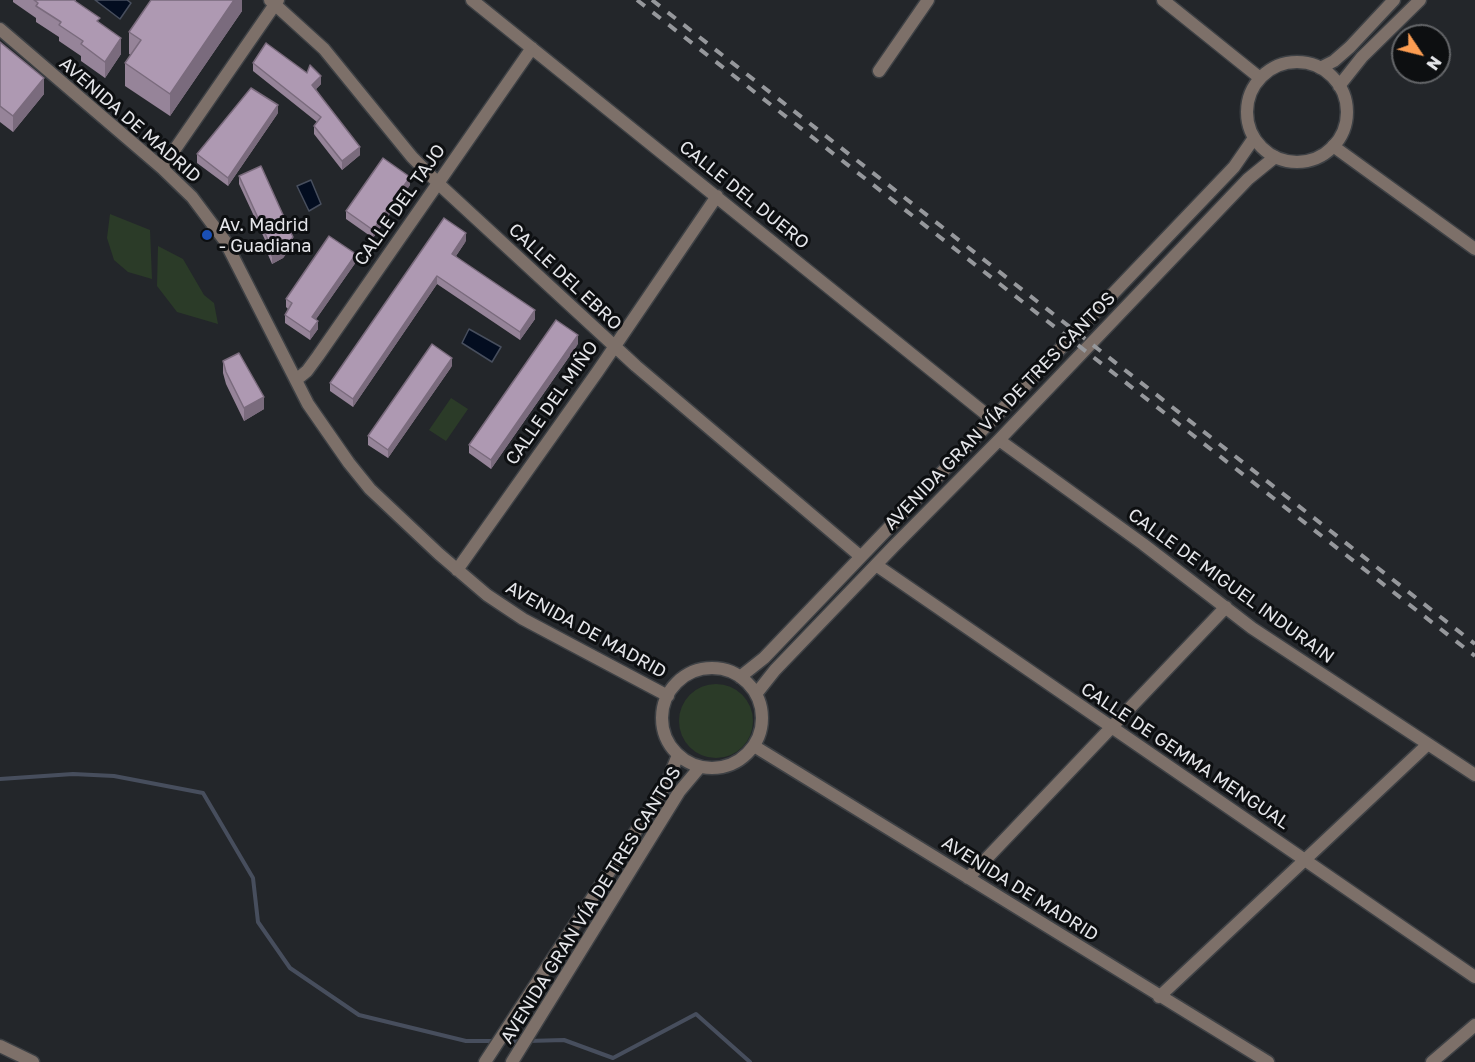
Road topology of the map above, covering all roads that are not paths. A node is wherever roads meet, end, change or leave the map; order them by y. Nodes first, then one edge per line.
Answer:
1 (472, 0) edge
2 (928, 0) edge
3 (1394, 0) edge
4 (1419, 0) edge
5 (274, 1) edge
6 (1169, 2) edge
7 (0, 29) edge
8 (532, 48) junction
9 (1320, 68) junction
10 (879, 71) dead end
11 (1260, 78) junction
12 (1339, 86) junction
13 (1254, 138) junction
14 (1333, 146) junction
15 (1275, 157) junction
16 (162, 168) junction
17 (438, 183) junction
18 (717, 196) junction
19 (1475, 249) edge
20 (614, 346) junction
21 (296, 380) junction
22 (992, 419) junction
23 (999, 440) junction
24 (860, 556) junction
25 (876, 565) junction
26 (457, 570) junction
27 (1226, 607) junction
28 (740, 677) junction
29 (756, 694) junction
30 (668, 696) junction
31 (1111, 727) junction
32 (1427, 745) junction
33 (754, 746) junction
34 (678, 755) junction
35 (700, 767) junction
36 (1475, 776) edge
37 (1304, 860) junction
38 (968, 878) junction
39 (1475, 977) edge
40 (1159, 997) junction
41 (1475, 1024) edge
42 (0, 1046) edge
43 (33, 1062) edge
44 (486, 1062) edge
45 (512, 1062) edge
46 (1268, 1062) edge
47 (1432, 1062) edge

1 - 8 street, CALLE DEL DUERO
2 - 10 street
3 - 9 street
4 - 12 street
5 - 16 street
5 - 17 street, CALLE DEL EBRO
6 - 11 street
7 - 16 street, AVENIDA DE MADRID
8 - 17 street, CALLE DEL TAJO
8 - 18 street, CALLE DEL DUERO
9 - 11 street
9 - 12 street
11 - 13 street
12 - 14 street
13 - 15 street
13 - 22 street, AVENIDA GRAN VÍA DE TRES CANTOS
14 - 15 street
14 - 19 street
15 - 23 street, AVENIDA GRAN VÍA DE TRES CANTOS
16 - 21 street, AVENIDA DE MADRID
17 - 20 street, CALLE DEL EBRO
17 - 21 street, CALLE DEL TAJO
18 - 20 street, CALLE DEL MIÑO
18 - 22 street, CALLE DEL DUERO
20 - 24 street, CALLE DEL EBRO
20 - 26 street, CALLE DEL MIÑO
21 - 26 street, AVENIDA DE MADRID
22 - 24 street, AVENIDA GRAN VÍA DE TRES CANTOS
23 - 25 street, AVENIDA GRAN VÍA DE TRES CANTOS
23 - 27 street, CALLE DE MIGUEL INDURAIN
24 - 28 street, AVENIDA GRAN VÍA DE TRES CANTOS
25 - 29 street, AVENIDA GRAN VÍA DE TRES CANTOS
25 - 31 street, CALLE DE GEMMA MENGUAL
26 - 30 street, AVENIDA DE MADRID
27 - 31 street
27 - 32 street, CALLE DE MIGUEL INDURAIN
28 - 29 street
28 - 30 street
29 - 33 street
30 - 34 street
31 - 37 street, CALLE DE GEMMA MENGUAL
31 - 38 street
32 - 36 street, CALLE DE MIGUEL INDURAIN
32 - 37 street
33 - 35 street
33 - 38 street, AVENIDA DE MADRID
34 - 35 street
34 - 44 street, AVENIDA GRAN VÍA DE TRES CANTOS
35 - 45 street, AVENIDA GRAN VÍA DE TRES CANTOS
37 - 39 street, CALLE DE GEMMA MENGUAL
37 - 40 street
38 - 40 street, AVENIDA DE MADRID
40 - 46 street, AVENIDA DE MADRID
41 - 47 street
42 - 43 street

